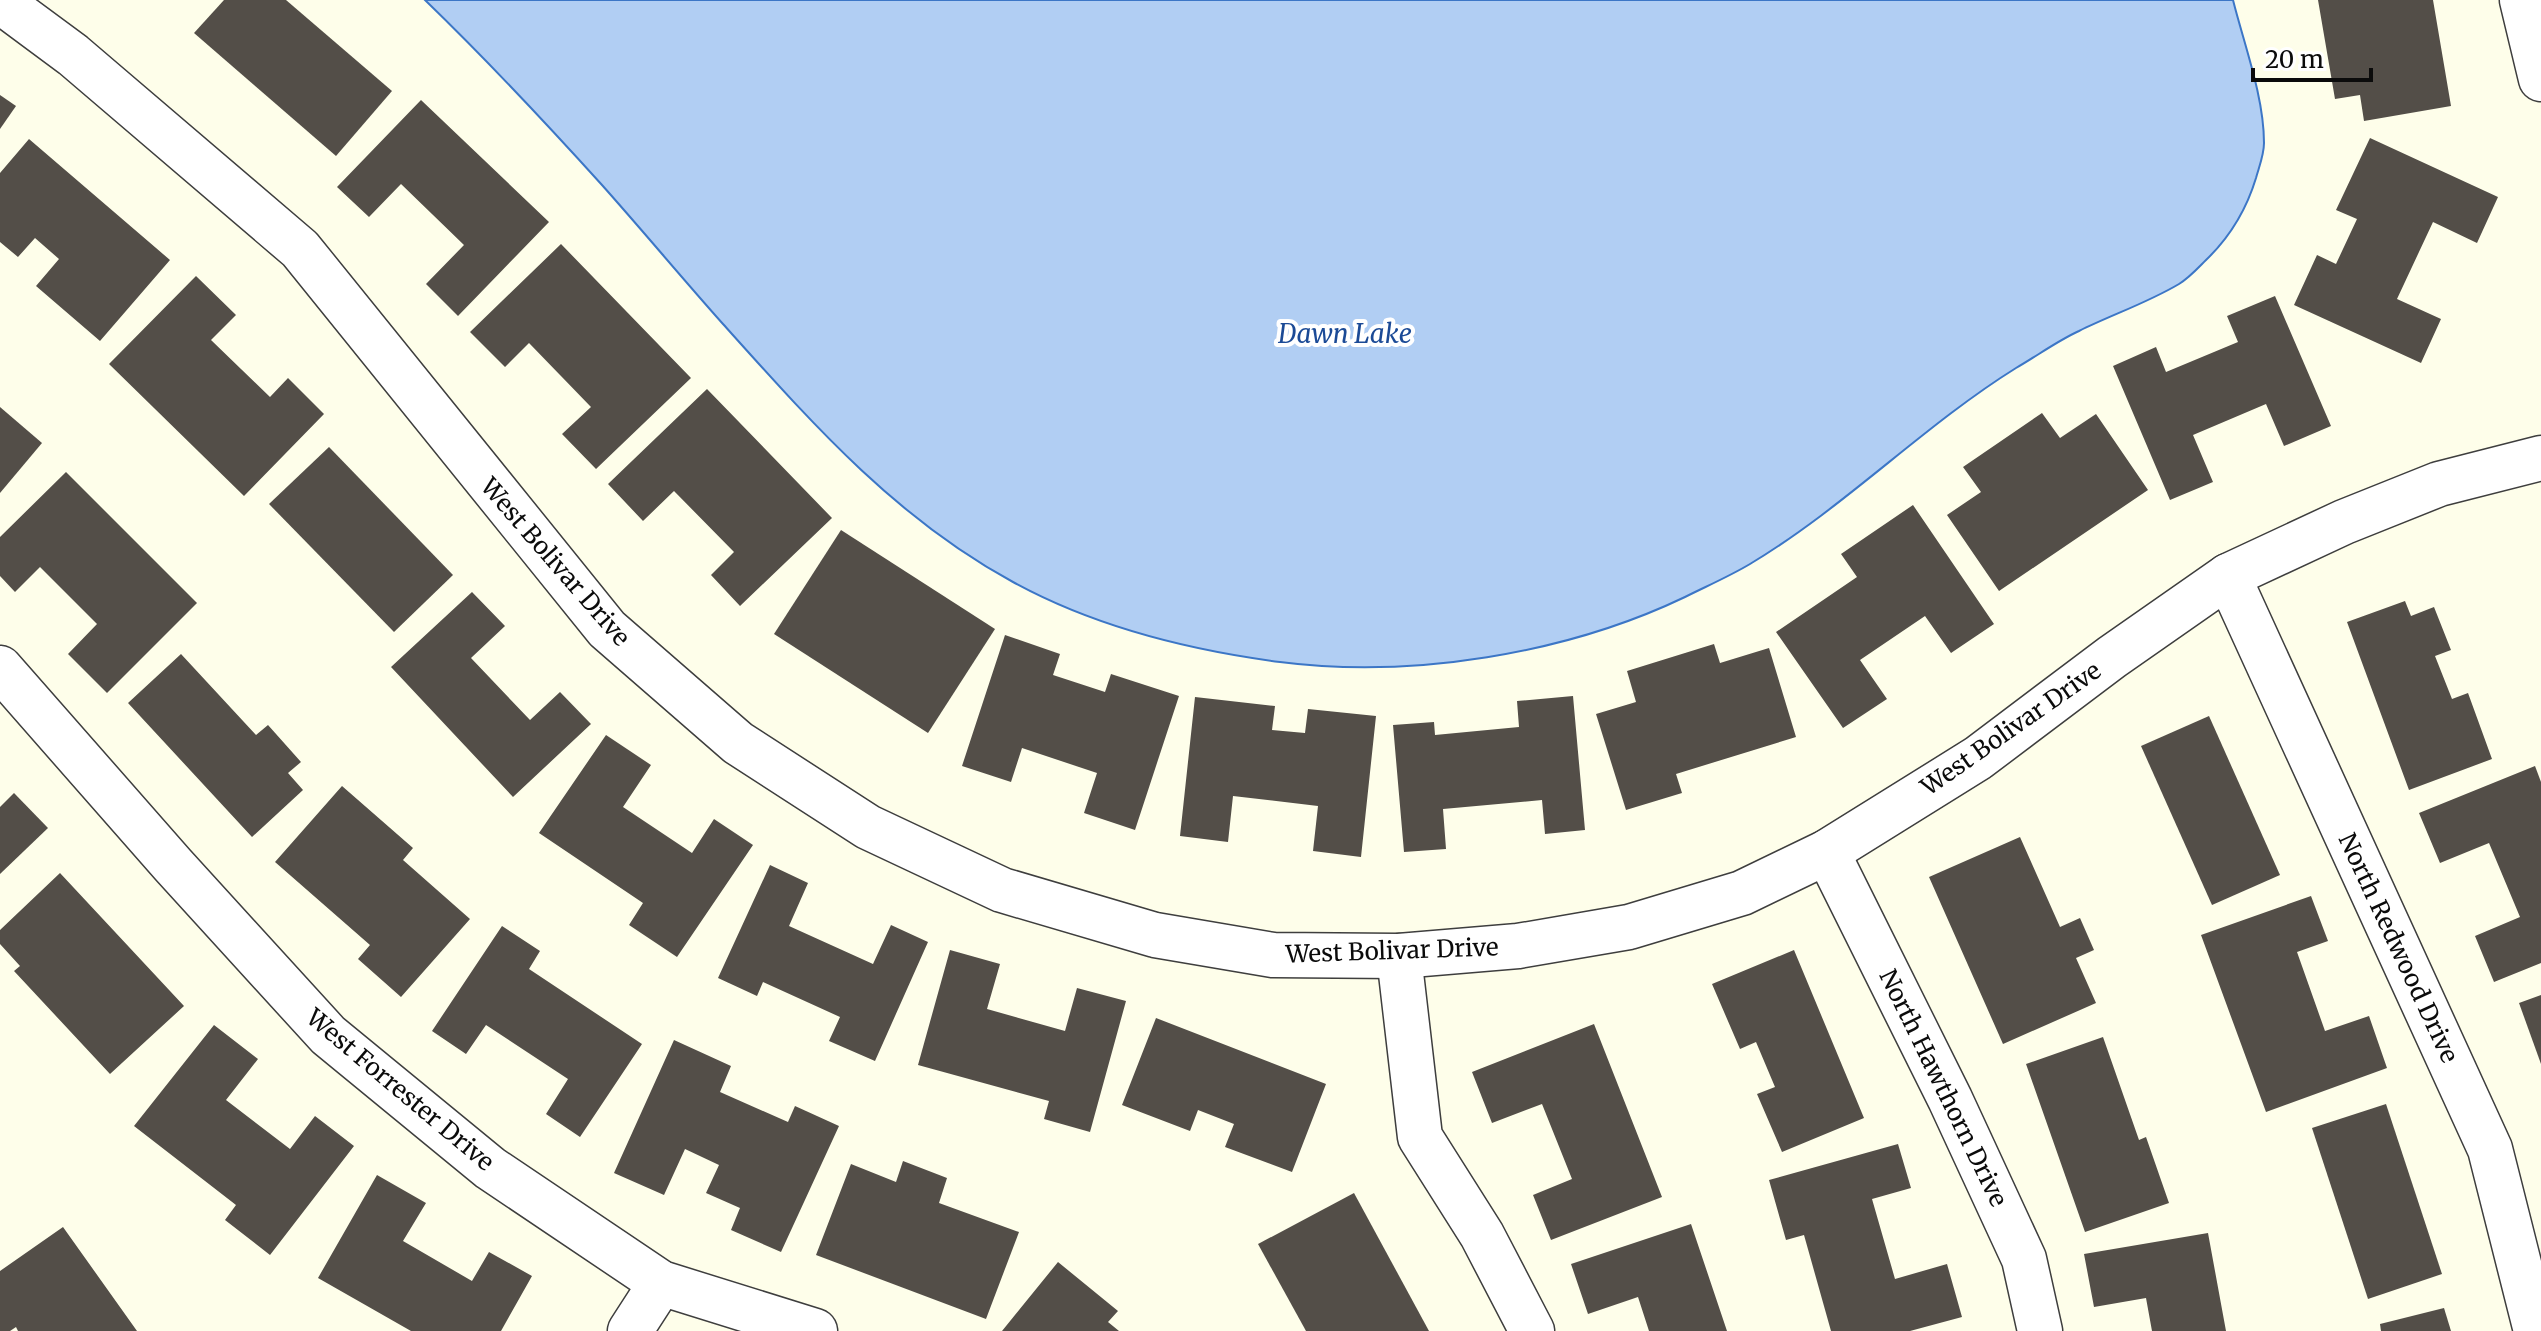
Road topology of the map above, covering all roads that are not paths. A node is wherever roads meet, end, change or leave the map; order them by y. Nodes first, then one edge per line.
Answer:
1 (2522, 0) edge
2 (0, 1) edge
3 (2541, 79) edge
4 (2541, 458) edge
5 (2228, 576) junction
6 (0, 668) edge
7 (1827, 852) junction
8 (1399, 956) junction
9 (661, 1283) junction
10 (630, 1331) edge
11 (815, 1331) edge
12 (1532, 1331) edge
13 (2040, 1331) edge
14 (2536, 1331) edge

1 - 3 street
2 - 8 street, West Bolivar Drive
4 - 5 street, West Bolivar Drive
5 - 7 street, West Bolivar Drive
5 - 14 street, North Redwood Drive
6 - 9 street, West Forrester Drive
7 - 8 street, West Bolivar Drive
7 - 13 street, North Hawthorn Drive
8 - 12 street
9 - 10 street
9 - 11 street, West Forrester Drive

